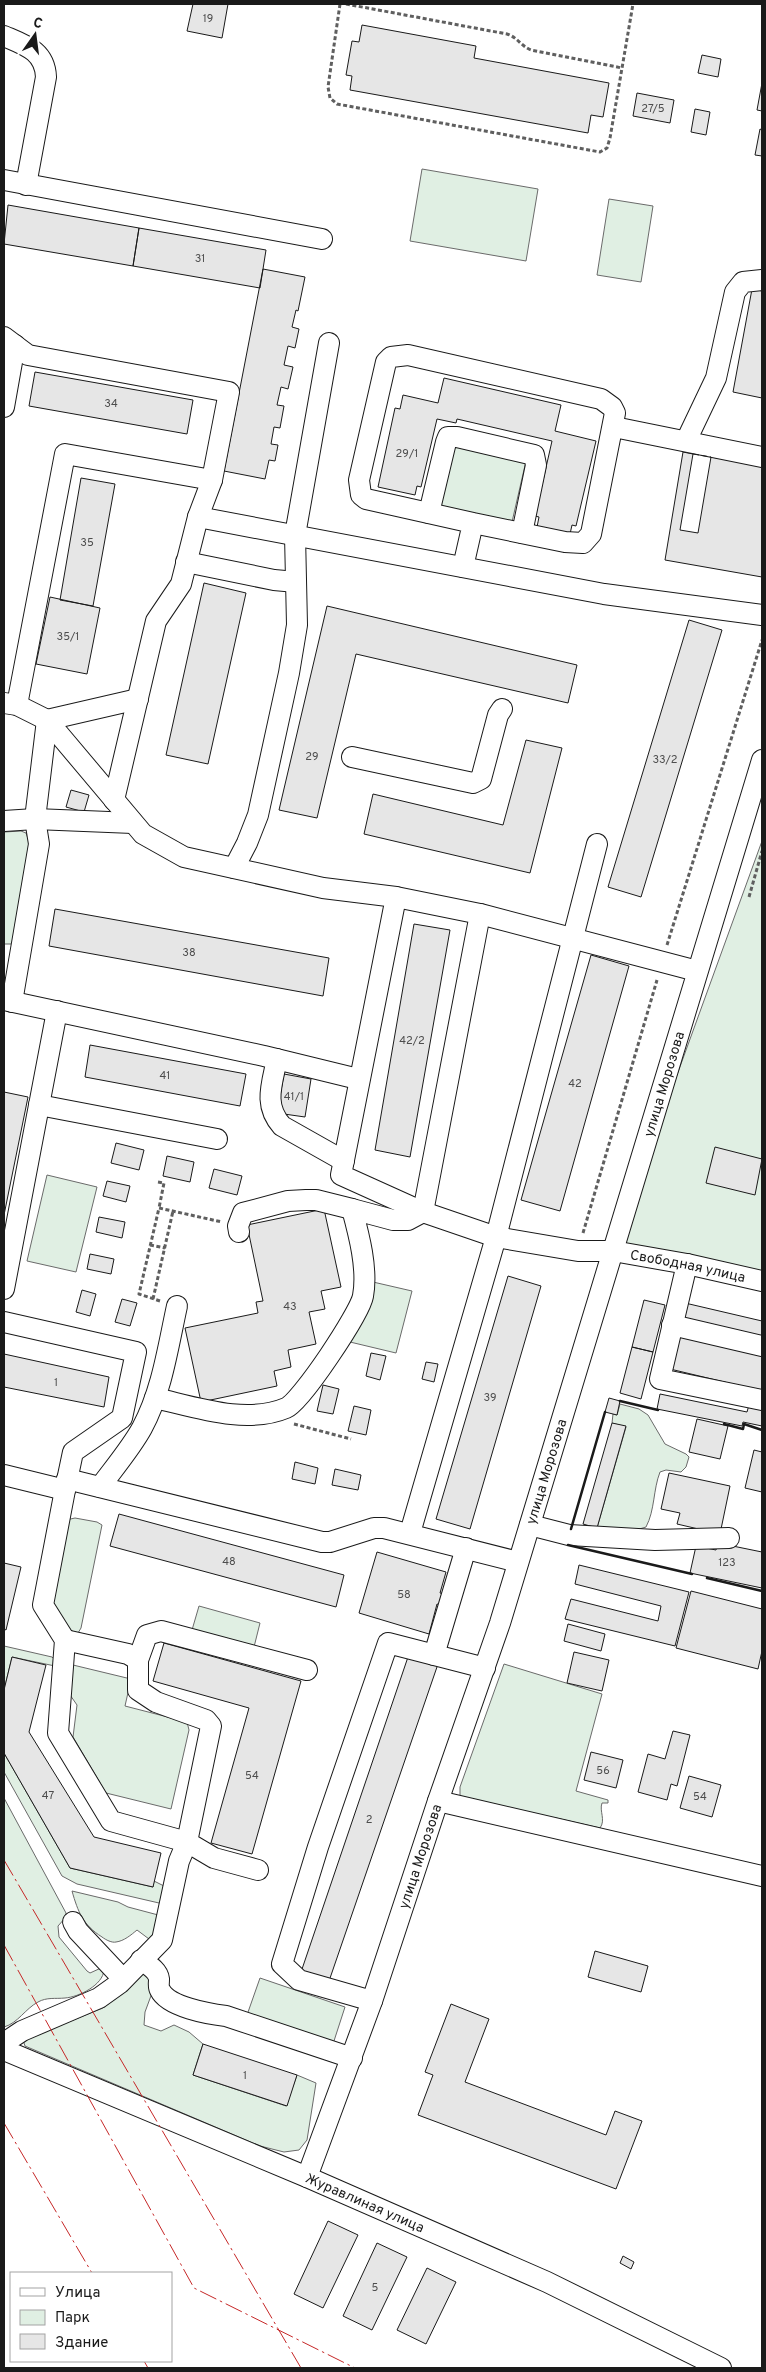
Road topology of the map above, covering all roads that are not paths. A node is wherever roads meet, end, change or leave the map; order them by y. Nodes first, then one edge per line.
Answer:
1 (4, 36) edge
2 (4, 180) edge
3 (26, 185) junction
4 (322, 239) dead end
5 (762, 280) edge
6 (10, 341) edge
7 (329, 343) dead end
8 (7, 373) edge
9 (4, 407) edge
10 (614, 427) junction
11 (686, 441) junction
12 (762, 456) edge
13 (212, 480) junction
14 (429, 514) junction
15 (198, 517) junction
16 (473, 523) junction
17 (522, 533) junction
18 (295, 535) junction
19 (186, 562) junction
20 (463, 567) junction
21 (296, 582) junction
22 (762, 615) edge
23 (138, 699) junction
24 (10, 704) edge
25 (502, 709) dead end
26 (47, 720) junction
27 (352, 757) dead end
28 (762, 760) edge
29 (114, 800) junction
30 (35, 819) junction
31 (4, 821) edge
32 (133, 823) junction
33 (597, 844) dead end
34 (234, 868) junction
35 (396, 897) junction
36 (480, 914) junction
37 (573, 938) junction
38 (697, 970) junction
39 (8, 1001) edge
40 (57, 1011) junction
41 (277, 1059) junction
42 (358, 1079) junction
43 (39, 1105) junction
44 (217, 1139) dead end
45 (344, 1162) junction
46 (352, 1209) junction
47 (423, 1212) junction
48 (238, 1229) road end
49 (496, 1237) junction
50 (613, 1251) junction
51 (687, 1264) junction
52 (762, 1281) edge
53 (4, 1289) edge
54 (177, 1306) road end
55 (4, 1322) edge
56 (672, 1326) junction
57 (762, 1346) edge
58 (155, 1398) junction
59 (762, 1400) edge
60 (4, 1476) edge
61 (66, 1485) junction
62 (100, 1487) junction
63 (530, 1525) junction
64 (410, 1533) junction
65 (729, 1538) dead end
66 (466, 1548) junction
67 (518, 1562) junction
68 (65, 1640) junction
69 (434, 1655) junction
70 (138, 1660) junction
71 (485, 1668) junction
72 (307, 1670) dead end
73 (438, 1801) junction
74 (187, 1842) junction
75 (258, 1870) dead end
76 (762, 1876) edge
77 (72, 1922) dead end
78 (141, 1960) junction
79 (124, 1979) junction
80 (372, 2001) junction
81 (4, 2043) edge
82 (4, 2050) edge
83 (352, 2058) junction
84 (307, 2176) junction
85 (721, 2368) edge

1 - 3 street
2 - 3 street
3 - 4 street
5 - 11 street
6 - 8 street
6 - 13 street
7 - 18 street
8 - 9 street
10 - 11 street
10 - 14 street
10 - 17 street
11 - 12 street
13 - 15 street
13 - 24 street
14 - 16 street
14 - 17 street
15 - 18 street
15 - 19 street
16 - 17 street
16 - 20 street
18 - 20 street
18 - 21 street
19 - 21 street
19 - 23 street
20 - 22 street
21 - 34 street
23 - 26 street
23 - 29 street
24 - 26 street
25 - 27 street
26 - 29 street
26 - 30 street
28 - 38 street, улица Морозова
29 - 32 street
30 - 31 street
30 - 32 street
30 - 39 street
32 - 34 street
33 - 37 street
34 - 35 street
35 - 36 street
35 - 42 street
36 - 37 street
36 - 47 street
37 - 38 street
37 - 49 street
38 - 50 street, улица Морозова
39 - 40 street
40 - 41 street
40 - 43 street
41 - 42 street
41 - 45 street
42 - 45 street
43 - 44 street
43 - 53 street
45 - 47 street, Свободная улица
46 - 47 street
46 - 48 street
46 - 58 street
47 - 49 street, Свободная улица
49 - 50 street, Свободная улица
49 - 64 street
50 - 51 street, Свободная улица
50 - 63 street, улица Морозова
51 - 52 street, Свободная улица
51 - 56 street
54 - 58 street
55 - 61 street
56 - 57 street
56 - 59 street
58 - 62 street
60 - 61 street
61 - 62 street
61 - 68 street
62 - 64 street
63 - 65 street
63 - 67 street, улица Морозова
64 - 66 street
66 - 67 street
66 - 69 street
67 - 71 street, улица Морозова
68 - 70 street
68 - 74 street
69 - 71 street
69 - 80 street
70 - 72 street
70 - 74 street
71 - 73 street, улица Морозова
73 - 76 street
73 - 80 street, улица Морозова
74 - 75 street
74 - 78 street
77 - 79 street
78 - 79 street
78 - 83 street
79 - 81 street
80 - 83 street, улица Морозова
82 - 84 street, Журавлиная улица
83 - 84 street, улица Морозова
84 - 85 street, Журавлиная улица

